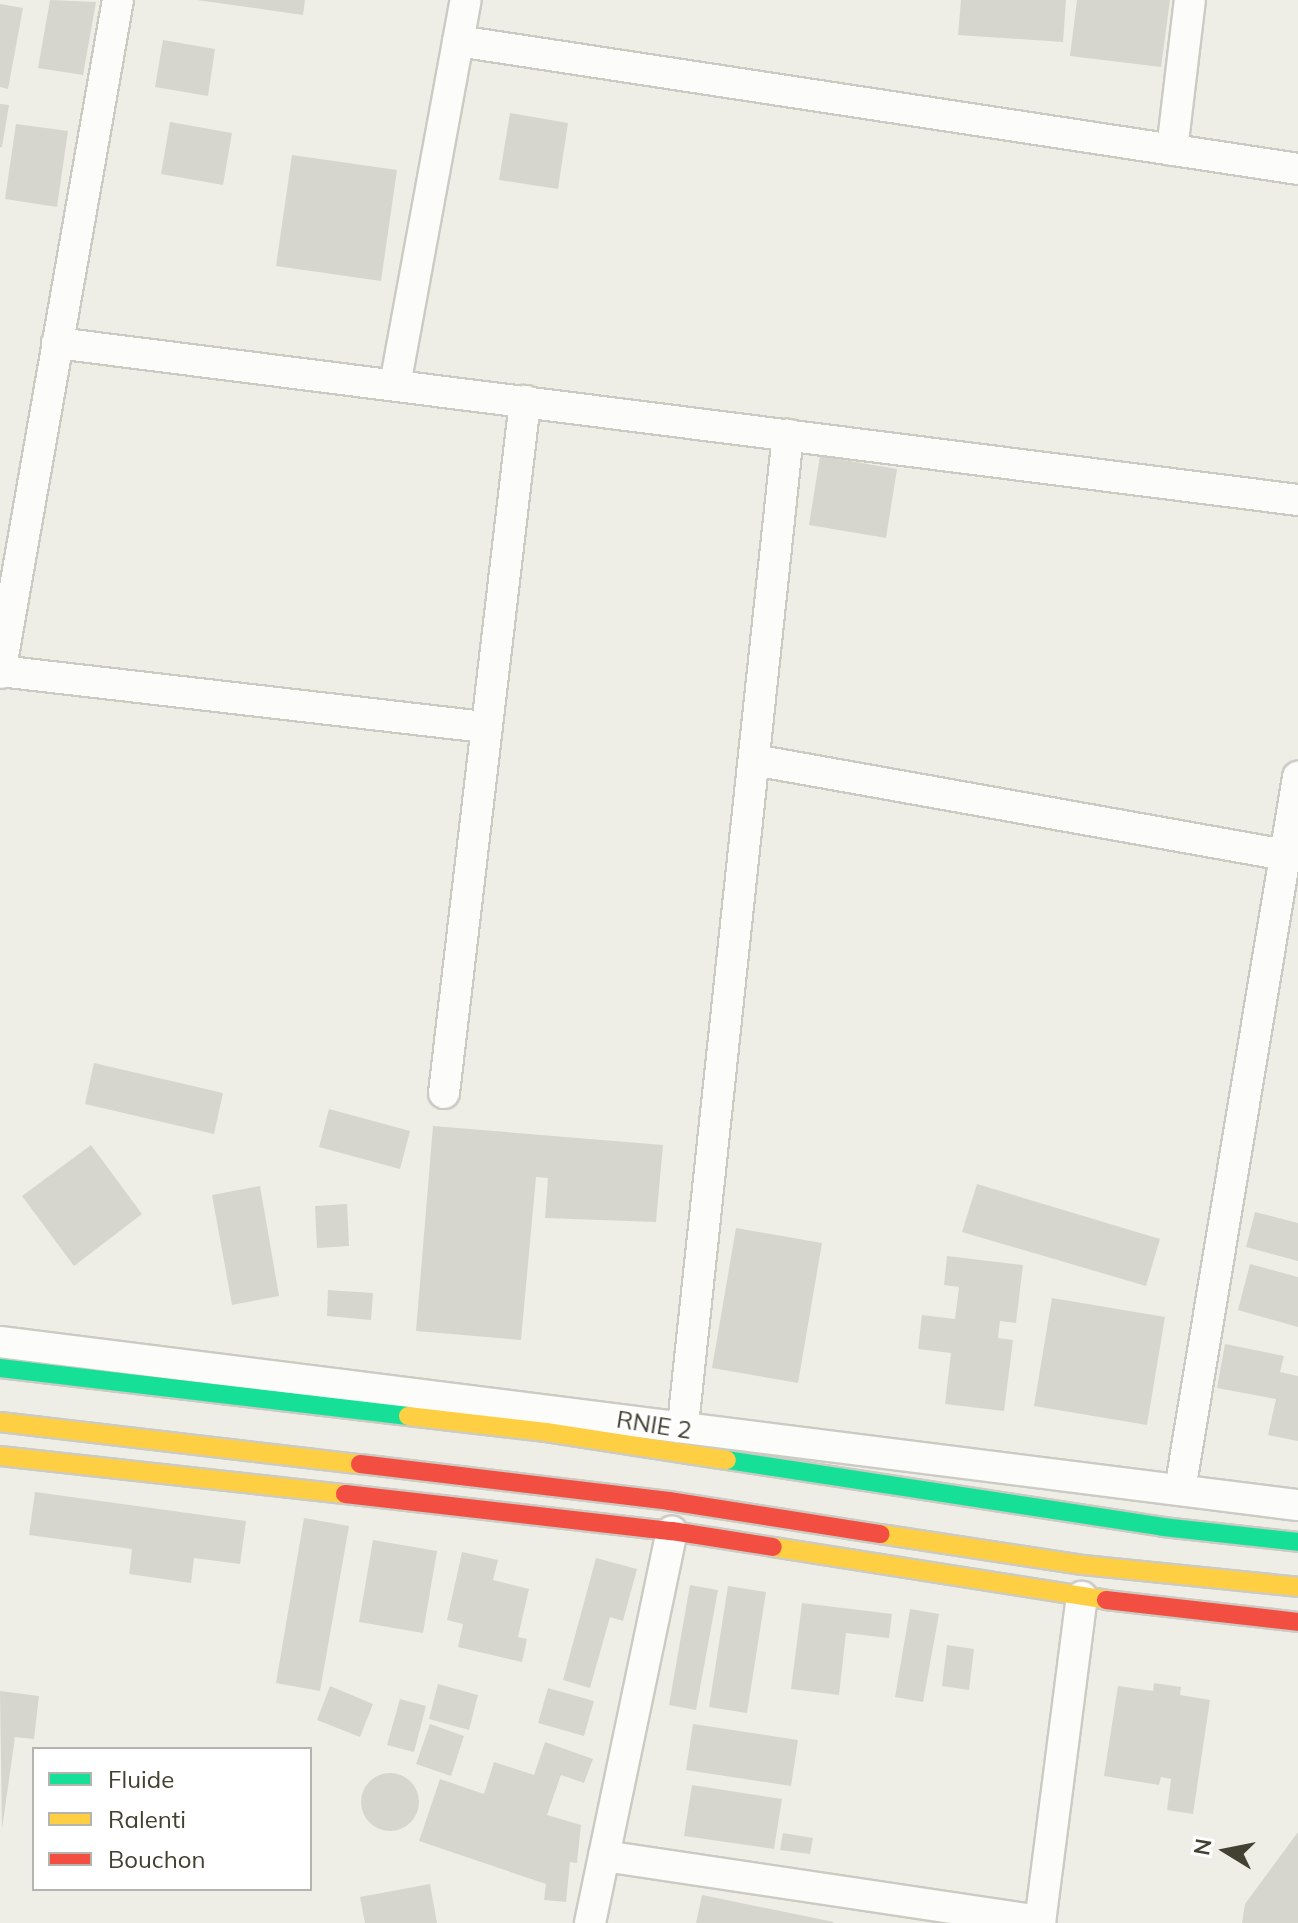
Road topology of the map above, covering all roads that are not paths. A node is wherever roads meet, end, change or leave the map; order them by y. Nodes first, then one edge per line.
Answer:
1 (118, 0) edge
2 (466, 0) edge
3 (1190, 0) edge
4 (458, 41) junction
5 (1172, 150) junction
6 (1298, 169) edge
7 (57, 343) junction
8 (395, 385) junction
9 (525, 401) junction
10 (788, 435) junction
11 (1298, 500) edge
12 (0, 672) edge
13 (487, 727) junction
14 (754, 760) junction
15 (1298, 777) edge
16 (1285, 855) junction
17 (444, 1093) dead end
18 (0, 1342) edge
19 (0, 1368) edge
20 (0, 1422) edge
21 (683, 1425) junction
22 (0, 1456) edge
23 (1180, 1490) junction
24 (1298, 1505) edge
25 (672, 1531) junction
26 (1298, 1542) edge
27 (1298, 1587) edge
28 (1082, 1597) junction
29 (1298, 1622) edge
30 (604, 1856) junction
31 (1040, 1922) edge
32 (590, 1923) edge

1 - 7 street
2 - 4 street
3 - 5 street
4 - 5 street
4 - 8 street
5 - 6 street
7 - 8 street
7 - 12 street
8 - 9 street
9 - 10 street
9 - 13 street
10 - 11 street
10 - 14 street
12 - 13 street
13 - 17 street
14 - 16 street
14 - 21 street
15 - 16 street
16 - 23 street
18 - 21 street
19 - 26 main road, RNIE 2 / RNIE 2
20 - 27 main road
21 - 23 street
22 - 25 main road
23 - 24 street
25 - 28 main road
25 - 30 street
28 - 29 main road
28 - 31 street
30 - 31 street
30 - 32 street

